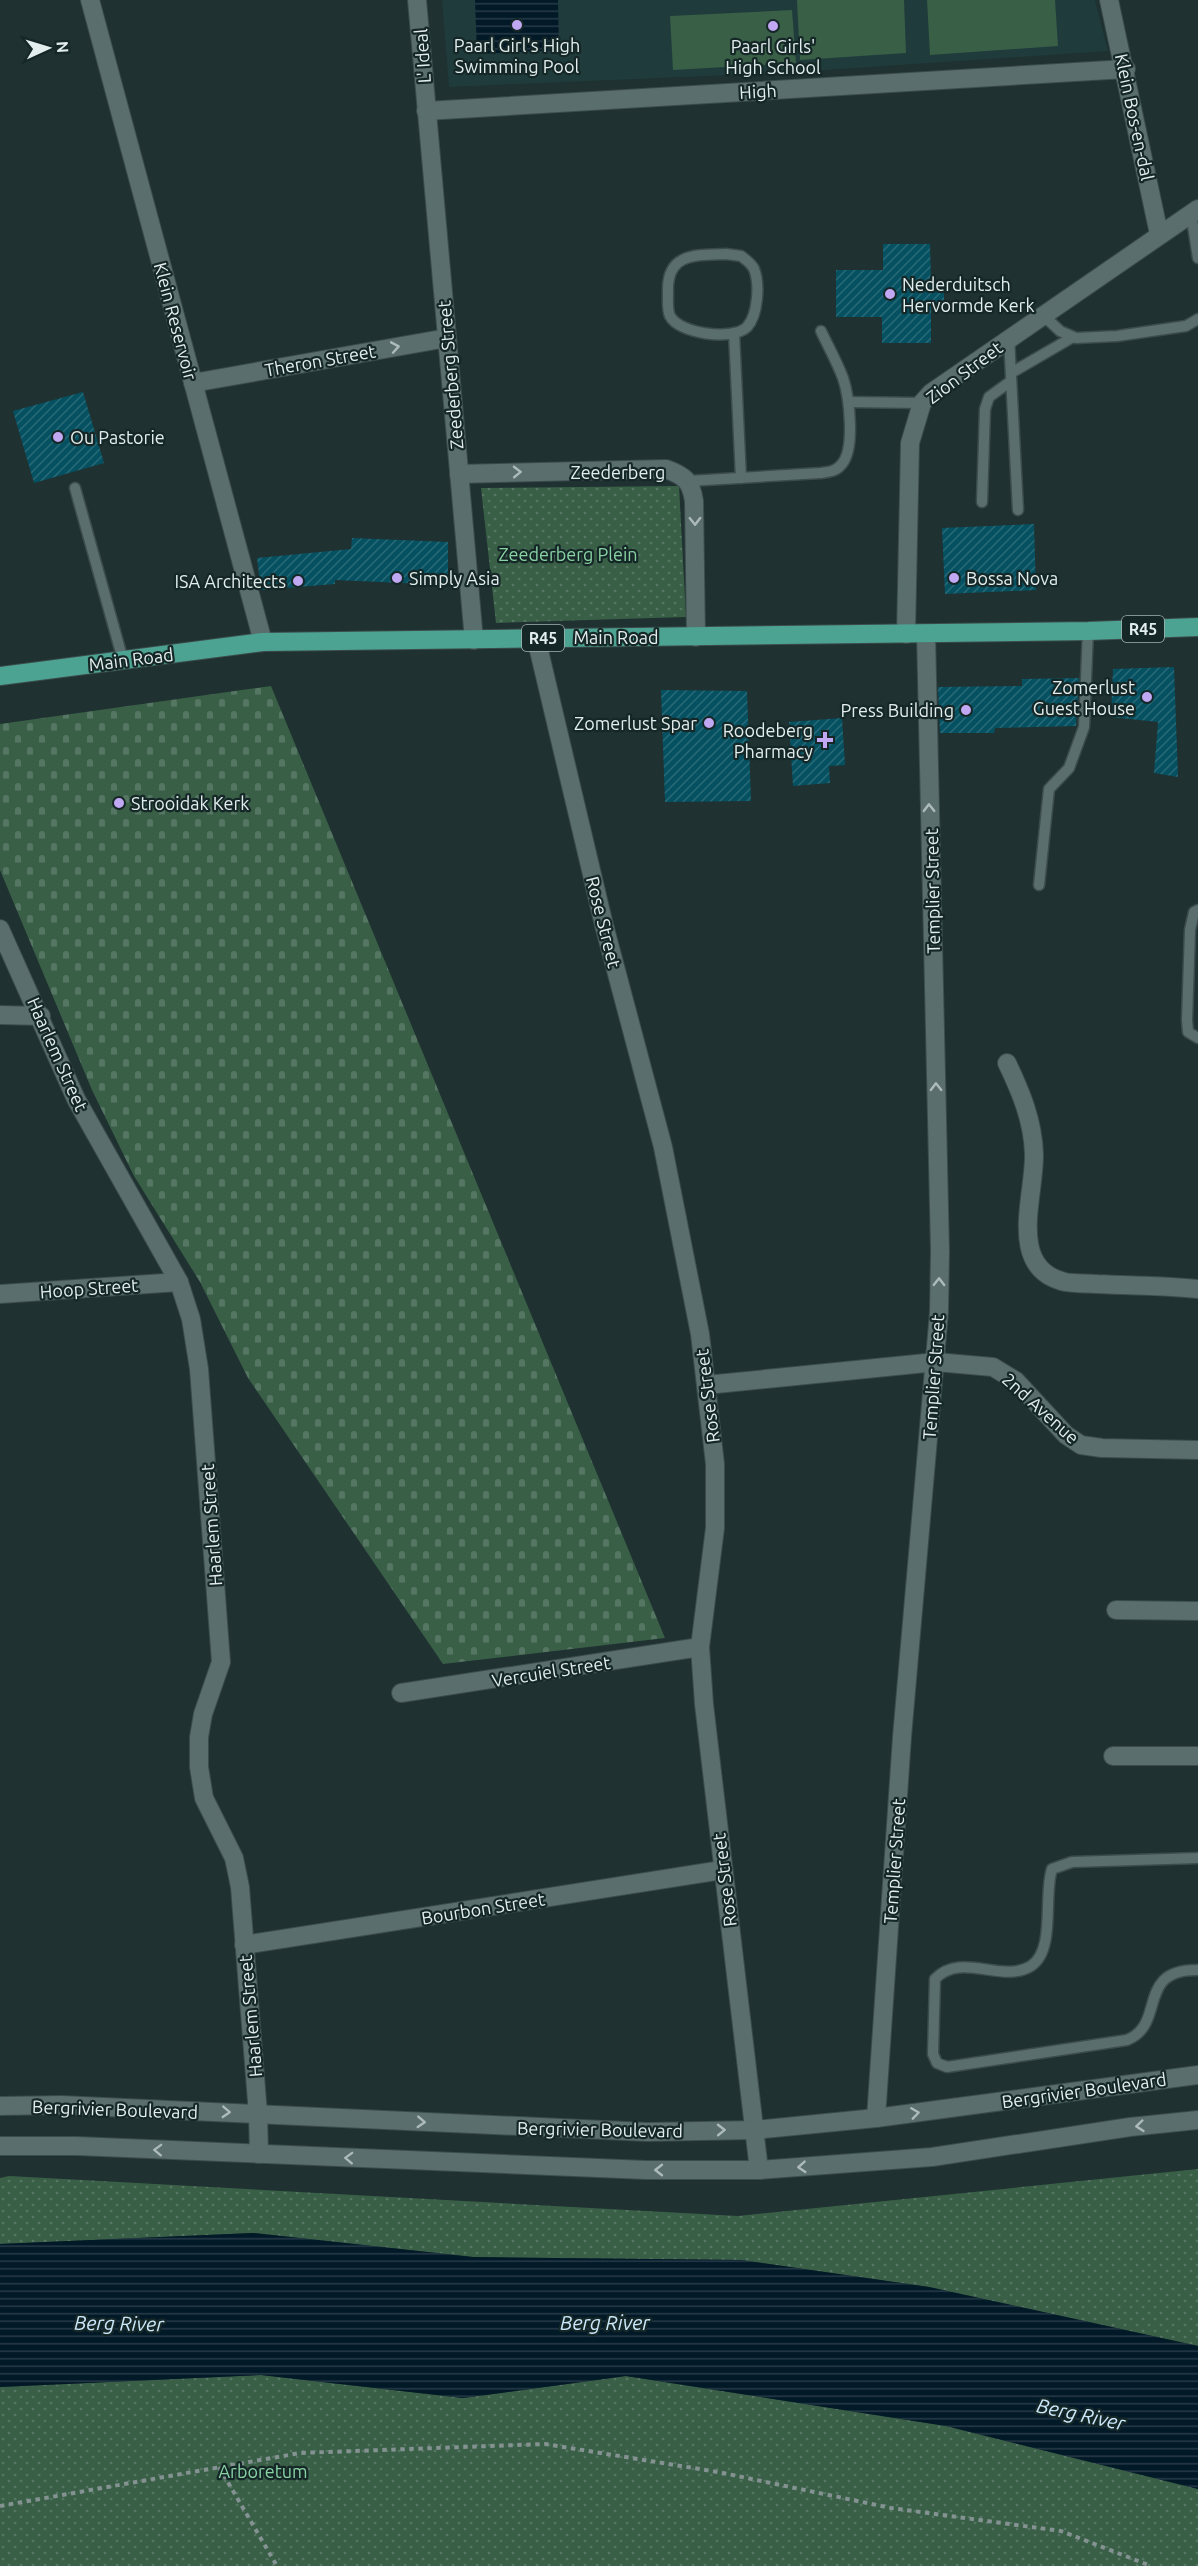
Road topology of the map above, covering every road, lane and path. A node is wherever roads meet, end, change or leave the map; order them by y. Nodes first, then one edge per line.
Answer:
1 (90, 0) edge
2 (417, 0) edge
3 (1109, 0) edge
4 (1126, 69) junction
5 (426, 111) junction
6 (1194, 211) edge
7 (1159, 234) junction
8 (1198, 258) edge
9 (1043, 315) junction
10 (1198, 319) edge
11 (821, 330) dead end
12 (734, 333) junction
13 (1073, 337) junction
14 (447, 338) junction
15 (1009, 338) junction
16 (1011, 377) junction
17 (193, 383) junction
18 (849, 402) junction
19 (922, 403) junction
20 (459, 474) junction
21 (741, 478) junction
22 (689, 481) junction
23 (75, 489) dead end
24 (982, 502) dead end
25 (1018, 510) dead end
26 (1198, 627) edge
27 (1088, 632) junction
28 (906, 634) junction
29 (926, 634) junction
30 (696, 637) junction
31 (536, 638) junction
32 (474, 640) junction
33 (263, 642) junction
34 (123, 660) junction
35 (0, 676) edge
36 (1039, 885) dead end
37 (1198, 910) edge
38 (0, 929) edge
39 (0, 1015) edge
40 (41, 1016) junction
41 (1198, 1038) edge
42 (1007, 1063) dead end
43 (179, 1282) junction
44 (1198, 1289) edge
45 (0, 1294) edge
46 (936, 1362) junction
47 (706, 1385) junction
48 (1198, 1450) edge
49 (1116, 1610) dead end
50 (1198, 1611) edge
51 (700, 1647) junction
52 (401, 1693) dead end
53 (1113, 1756) dead end
54 (1198, 1756) edge
55 (1198, 1858) edge
56 (722, 1870) junction
57 (244, 1945) junction
58 (1198, 1970) edge
59 (1198, 2075) edge
60 (0, 2106) edge
61 (258, 2114) junction
62 (876, 2118) junction
63 (1198, 2120) edge
64 (755, 2130) junction
65 (0, 2146) edge
66 (259, 2154) junction
67 (759, 2170) junction
68 (219, 2467) junction
69 (0, 2506) edge
70 (277, 2566) edge
71 (1151, 2566) edge

1 - 17 street, Klein Reservoir
2 - 5 street, L' Ideal
3 - 4 street, Klein Bos-en-dal
4 - 5 street, High
4 - 7 street, Klein Bos-en-dal
5 - 14 street, Zeederberg Street
6 - 7 street, Zion Street
6 - 8 lane
7 - 9 street, Zion Street
9 - 13 lane
9 - 15 street, Zion Street
10 - 13 lane
11 - 18 lane
12 - 12 lane
12 - 21 lane
13 - 16 lane
17 -> 14 street, Theron Street
14 - 20 street, Zeederberg Street
15 - 16 lane
15 - 19 street, Zion Street
16 - 24 lane
16 - 25 lane
17 - 33 street, Klein Reservoir
18 - 19 lane
18 - 21 lane
19 - 28 street, Zion Street
20 -> 22 street, Zeederberg
20 - 32 street, Zeederberg Street
21 - 22 lane
22 -> 30 street, Zeederberg
23 - 34 lane
26 - 27 main road, Main Road / R45
27 - 29 main road, Main Road / R45
27 - 36 lane
28 - 29 main road, Main Road / R45
28 - 30 main road, Main Road / R45
46 -> 29 street, Templier Street
30 - 31 main road, Main Road / R45
31 - 32 main road, Main Road / R45
31 - 47 street, Rose Street
32 - 33 main road, Main Road / R45
33 - 34 main road, Main Road / R45
34 - 35 main road, Main Road / R45
37 - 41 lane
38 - 40 street, Haarlem Street
39 - 40 street
40 - 43 street, Haarlem Street
42 - 44 street
43 - 45 street, Hoop Street
43 - 57 street, Haarlem Street
46 - 47 street, 2nd Avenue
46 - 48 street, 2nd Avenue
46 - 62 street, Templier Street
47 - 51 street, Rose Street
49 - 50 street
51 - 52 street, Vercuiel Street
51 - 56 street, Rose Street
53 - 54 street
55 - 58 lane
56 - 57 street, Bourbon Street
56 - 64 street, Rose Street
57 - 61 street, Haarlem Street
62 -> 59 street, Bergrivier Boulevard
60 -> 61 street, Bergrivier Boulevard
61 -> 64 street, Bergrivier Boulevard
61 - 66 street, Haarlem Street
62 - 64 street, Bergrivier Boulevard
63 -> 67 street, Bergrivier Boulevard
64 - 67 street, Rose Street
66 -> 65 street, Bergrivier Boulevard
67 -> 66 street, Bergrivier Boulevard
68 - 69 path
68 - 70 path
68 - 71 path

